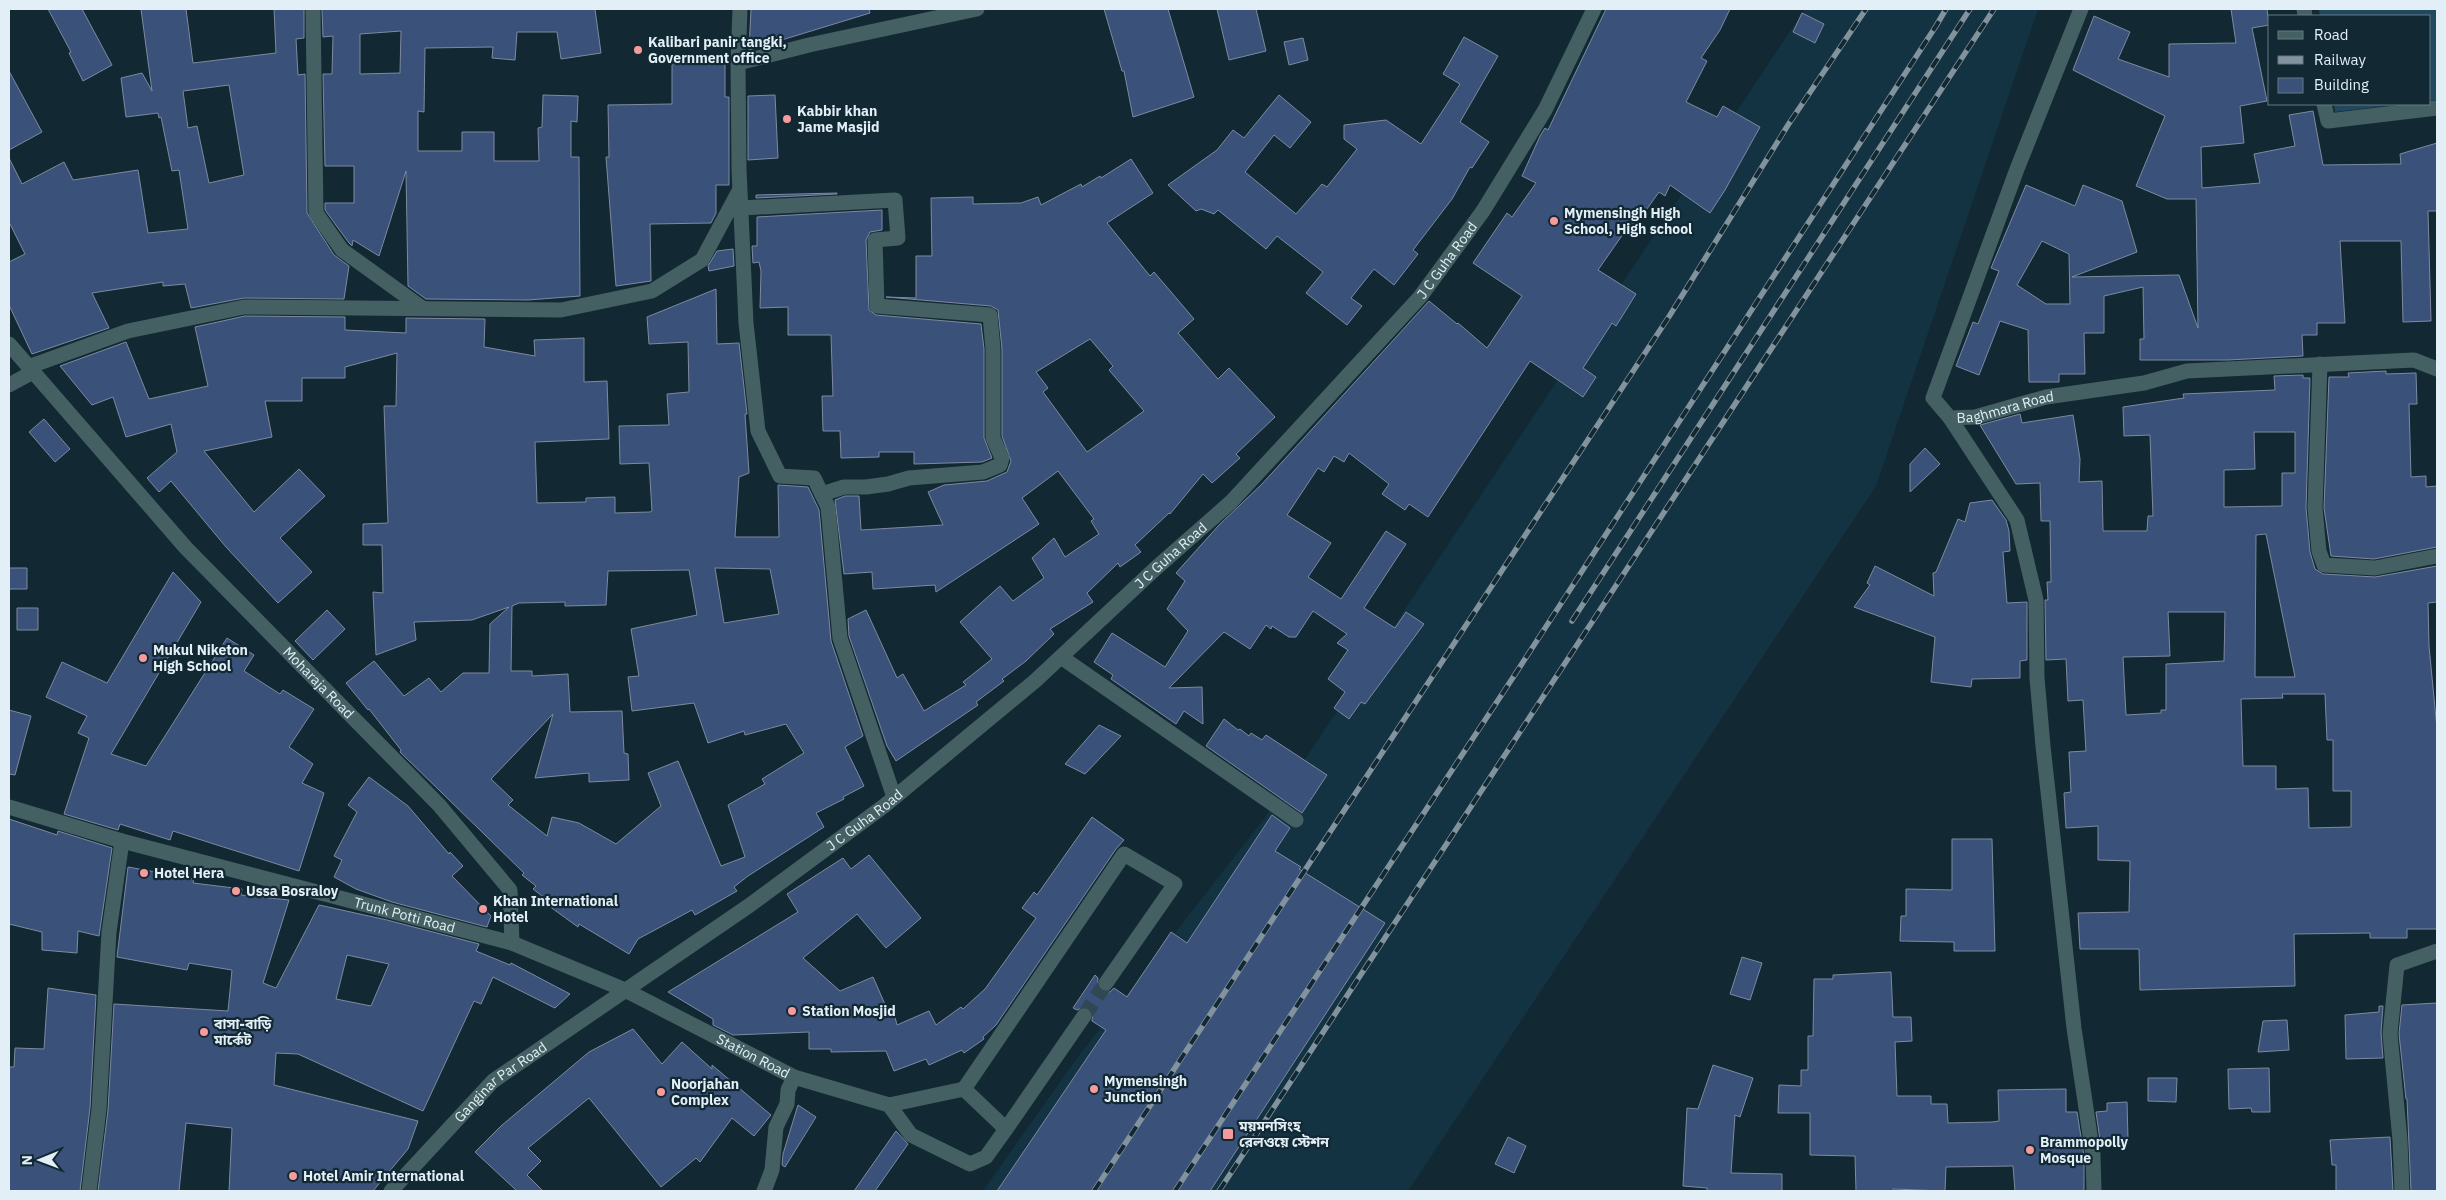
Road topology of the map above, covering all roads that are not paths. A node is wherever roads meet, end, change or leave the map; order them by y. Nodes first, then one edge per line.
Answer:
1 (313, 9) edge
2 (740, 9) edge
3 (977, 9) edge
4 (1594, 9) edge
5 (2084, 9) edge
6 (738, 63) junction
7 (2324, 105) edge
8 (2437, 108) edge
9 (740, 189) junction
10 (740, 208) junction
11 (421, 307) junction
12 (9, 344) edge
13 (2320, 364) junction
14 (2437, 368) edge
15 (31, 369) junction
16 (9, 384) edge
17 (1950, 418) junction
18 (822, 494) junction
19 (2437, 556) edge
20 (1061, 657) junction
21 (894, 798) junction
22 (9, 807) edge
23 (1296, 820) dead end
24 (122, 841) junction
25 (512, 943) junction
26 (2437, 951) edge
27 (1106, 983) tunnel mouth
28 (625, 990) junction
29 (1084, 1016) tunnel mouth
30 (794, 1077) junction
31 (964, 1089) junction
32 (889, 1105) junction
33 (1006, 1129) junction
34 (90, 1191) edge
35 (391, 1191) edge
36 (764, 1191) edge
37 (2094, 1191) edge
38 (2402, 1191) edge

1 - 11 street
2 - 6 street
3 - 6 street
4 - 20 street, J C Guha Road
5 - 17 street, Baghmara Road
6 - 9 street
7 - 8 street
9 - 10 street
9 - 11 street
10 - 18 street
10 - 18 street
11 - 15 street
12 - 15 street, Moharaja Road
13 - 14 street, Baghmara Road
13 - 17 street, Baghmara Road
13 - 19 street
15 - 16 street
15 - 25 street, Moharaja Road
17 - 37 street
18 - 21 street
20 - 21 street, J C Guha Road
20 - 23 street
21 - 28 street, J C Guha Road
22 - 24 street, Trunk Potti Road
24 - 25 street, Trunk Potti Road
24 - 34 street
25 - 28 street
26 - 38 street
27 - 31 street
28 - 30 street, Station Road
28 - 35 street, Ganginar Par Road
29 - 33 street
30 - 32 street, Station Road
30 - 36 street
31 - 32 street, Station Road
31 - 33 street
32 - 33 street

